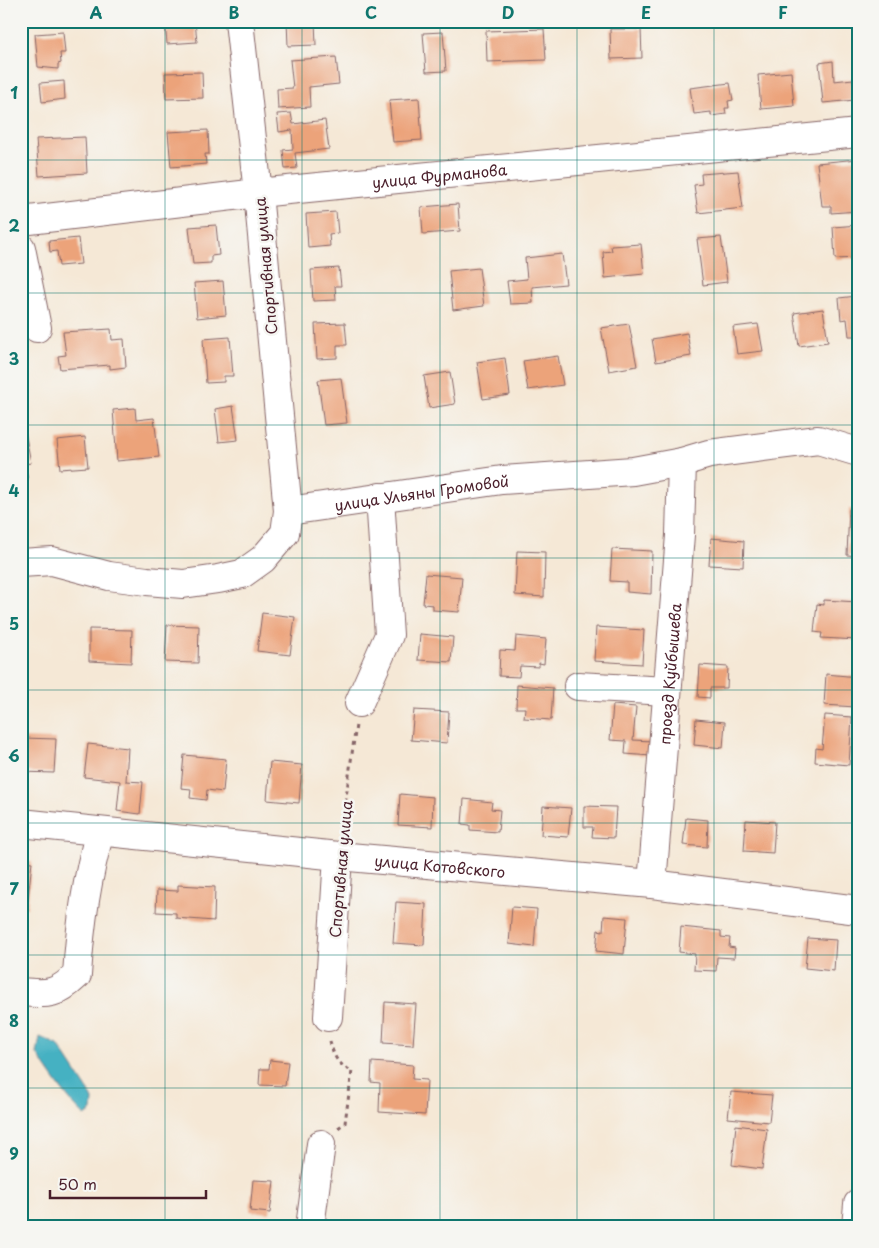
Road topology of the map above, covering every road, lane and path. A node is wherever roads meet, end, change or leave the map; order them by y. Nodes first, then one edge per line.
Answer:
1 (239, 21) edge
2 (858, 133) edge
3 (258, 193) junction
4 (21, 221) edge
5 (21, 248) edge
6 (37, 328) dead end
7 (858, 452) edge
8 (682, 462) junction
9 (380, 497) junction
10 (288, 511) junction
11 (21, 563) edge
12 (578, 686) dead end
13 (667, 691) junction
14 (359, 703) joint
15 (21, 823) edge
16 (100, 832) junction
17 (338, 856) junction
18 (652, 884) junction
19 (858, 910) edge
20 (21, 992) edge
21 (328, 1017) joint
22 (321, 1144) joint
23 (858, 1204) edge
24 (310, 1227) edge
25 (856, 1227) edge

1 - 3 street, Спортивная улица
2 - 3 street, улица Фурманова
3 - 4 street, улица Фурманова
3 - 10 street, Спортивная улица
5 - 6 street
7 - 8 street, улица Ульяны Громовой
8 - 9 street, улица Ульяны Громовой
8 - 13 street, проезд Куйбышева
9 - 10 street, улица Ульяны Громовой
9 - 14 street
10 - 11 street
12 - 13 street
13 - 18 street, проезд Куйбышева
14 - 17 path, Спортивная улица
15 - 16 street, улица Котовского
16 - 17 street, улица Котовского
16 - 20 street
17 - 18 street, улица Котовского
17 - 21 street, Спортивная улица
18 - 19 street, улица Котовского
21 - 22 path
22 - 24 street
23 - 25 street

